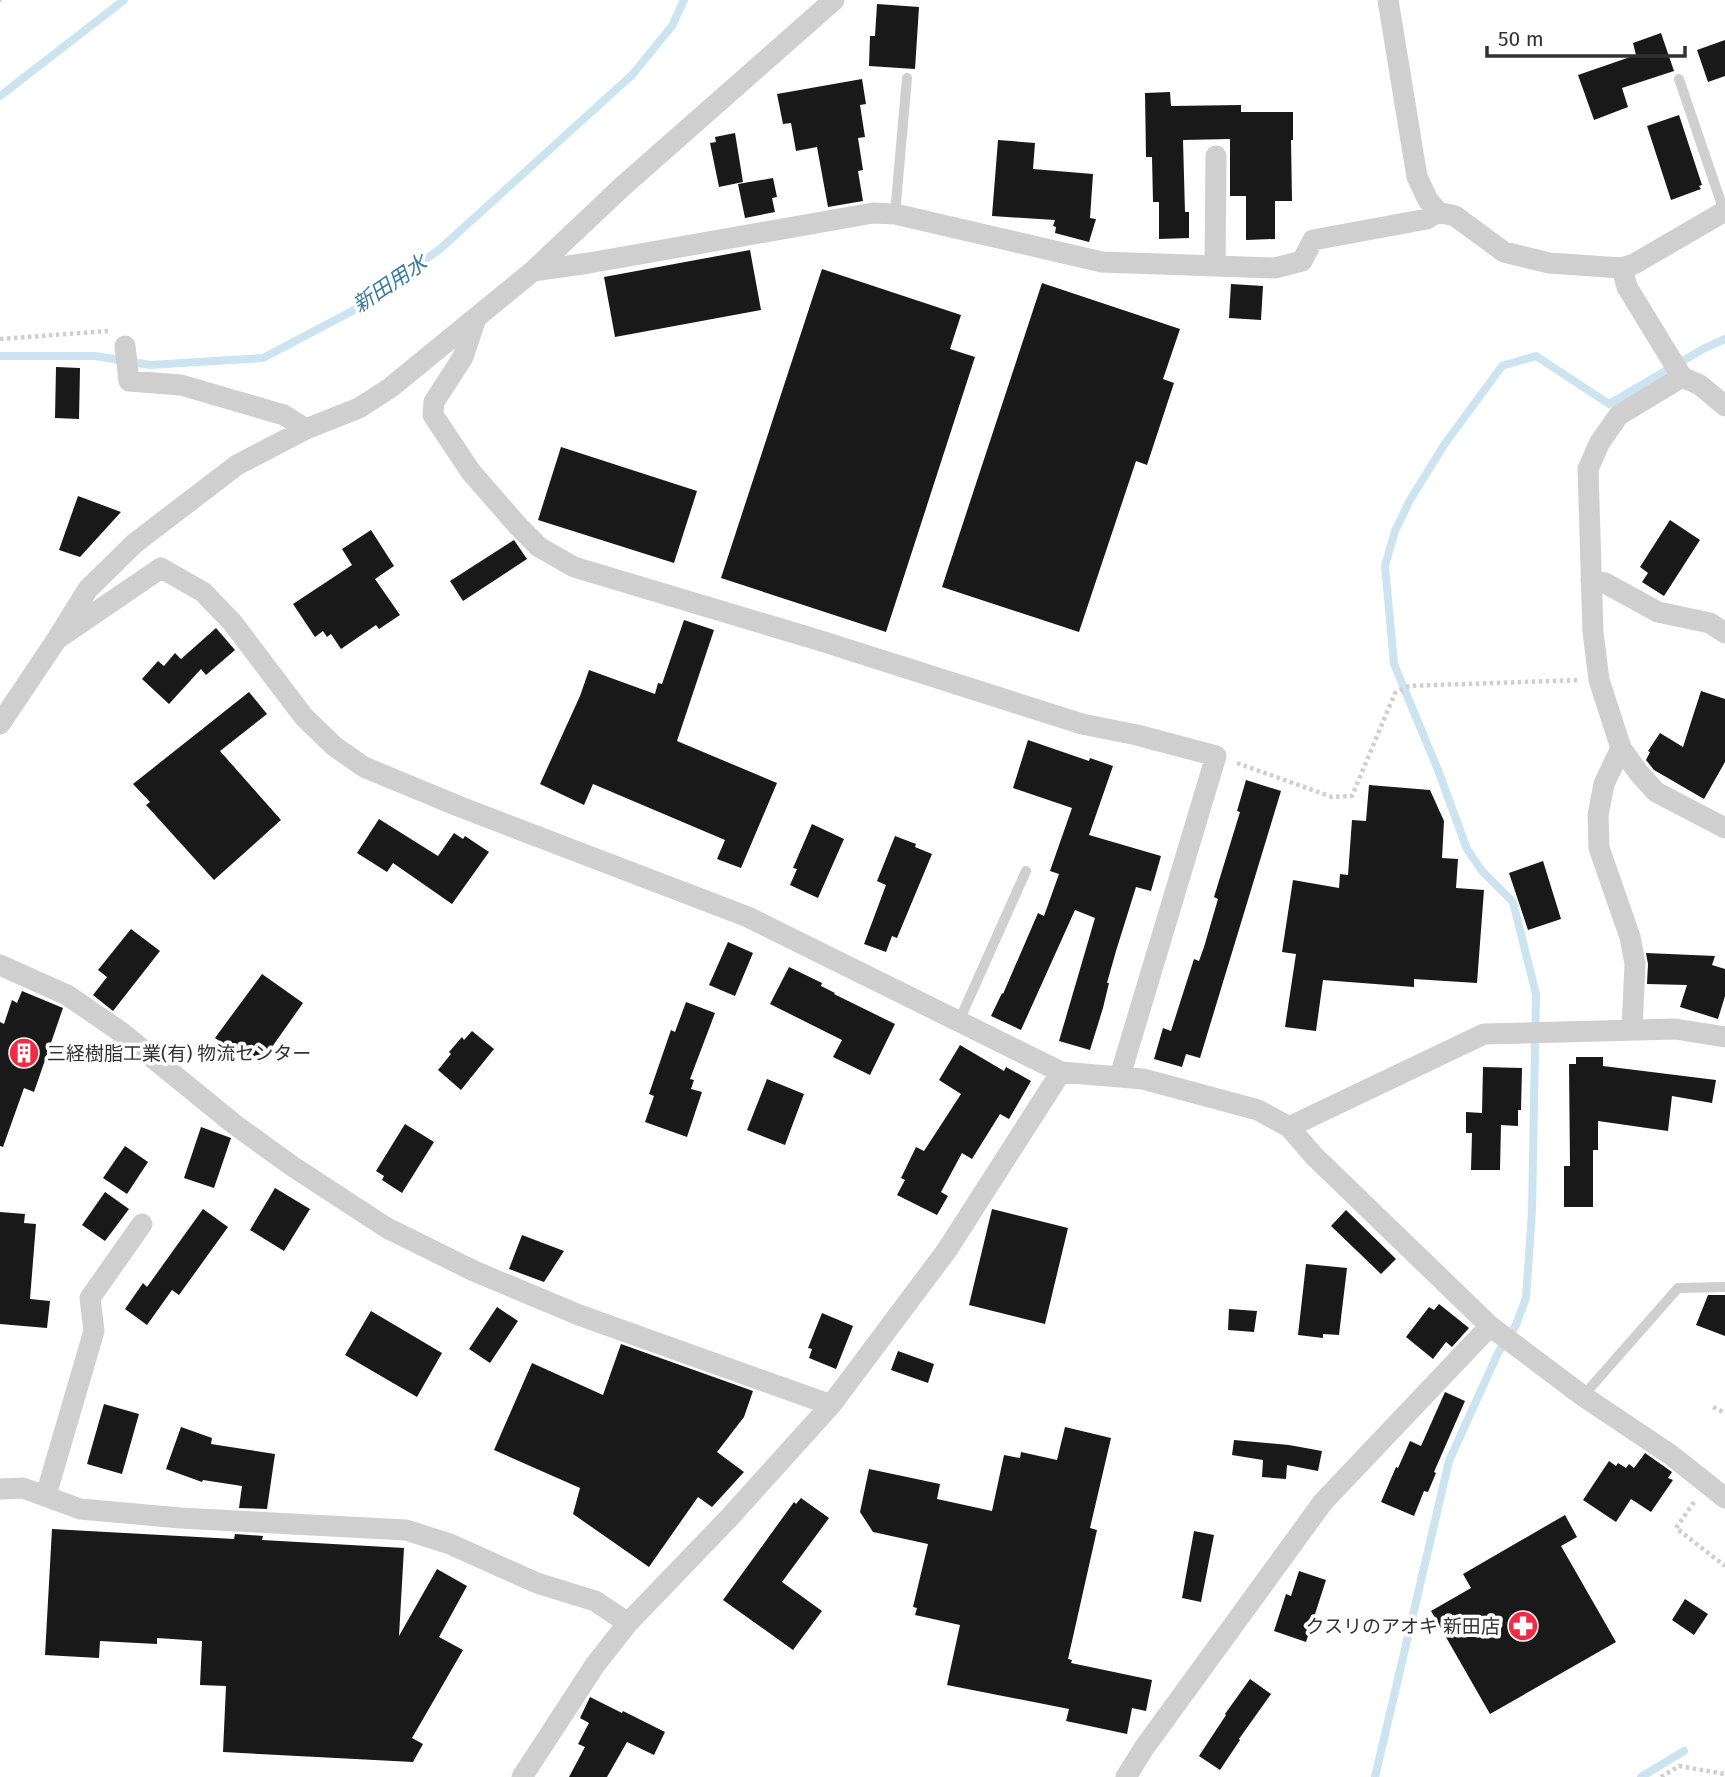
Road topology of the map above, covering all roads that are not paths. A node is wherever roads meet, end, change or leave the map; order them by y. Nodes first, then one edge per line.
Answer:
1 (834, 0) edge
2 (1388, 0) edge
3 (907, 78) dead end
4 (1679, 79) dead end
5 (1216, 156) dead end
6 (1724, 211) edge
7 (1438, 212) junction
8 (895, 214) junction
9 (1216, 266) junction
10 (1622, 268) junction
11 (533, 271) junction
12 (476, 317) junction
13 (120, 339) road end
14 (1677, 369) junction
15 (1725, 406) edge
16 (306, 429) junction
17 (1591, 581) junction
18 (1725, 633) edge
19 (57, 639) junction
20 (0, 724) edge
21 (1621, 748) junction
22 (1725, 828) edge
23 (1026, 871) dead end
24 (0, 965) edge
25 (959, 1021) junction
26 (1632, 1029) junction
27 (1725, 1037) edge
28 (1061, 1072) junction
29 (1120, 1076) junction
30 (1289, 1127) junction
31 (142, 1224) dead end
32 (1725, 1287) edge
33 (1501, 1336) junction
34 (1583, 1396) junction
35 (831, 1405) junction
36 (0, 1489) edge
37 (46, 1496) junction
38 (1725, 1499) edge
39 (628, 1623) junction
40 (522, 1777) edge
41 (1126, 1777) edge

1 - 11 street
2 - 7 street
3 - 8 lane
4 - 6 lane
5 - 9 street
6 - 10 street
7 - 9 street
7 - 10 street
8 - 9 street
8 - 11 street
10 - 14 street
11 - 12 street
12 - 16 street
12 - 29 street
13 - 16 street
14 - 15 street
14 - 17 street
16 - 19 street
17 - 18 street
17 - 21 street
19 - 20 street
19 - 25 street
21 - 22 street
21 - 26 street
23 - 25 lane
24 - 35 street
25 - 28 street
26 - 27 street
26 - 30 street
28 - 29 street
28 - 35 street
29 - 30 street
30 - 33 street
31 - 37 street
32 - 34 lane
33 - 34 street
33 - 41 street
34 - 38 street
35 - 39 street
36 - 37 street
37 - 39 street
39 - 40 street

